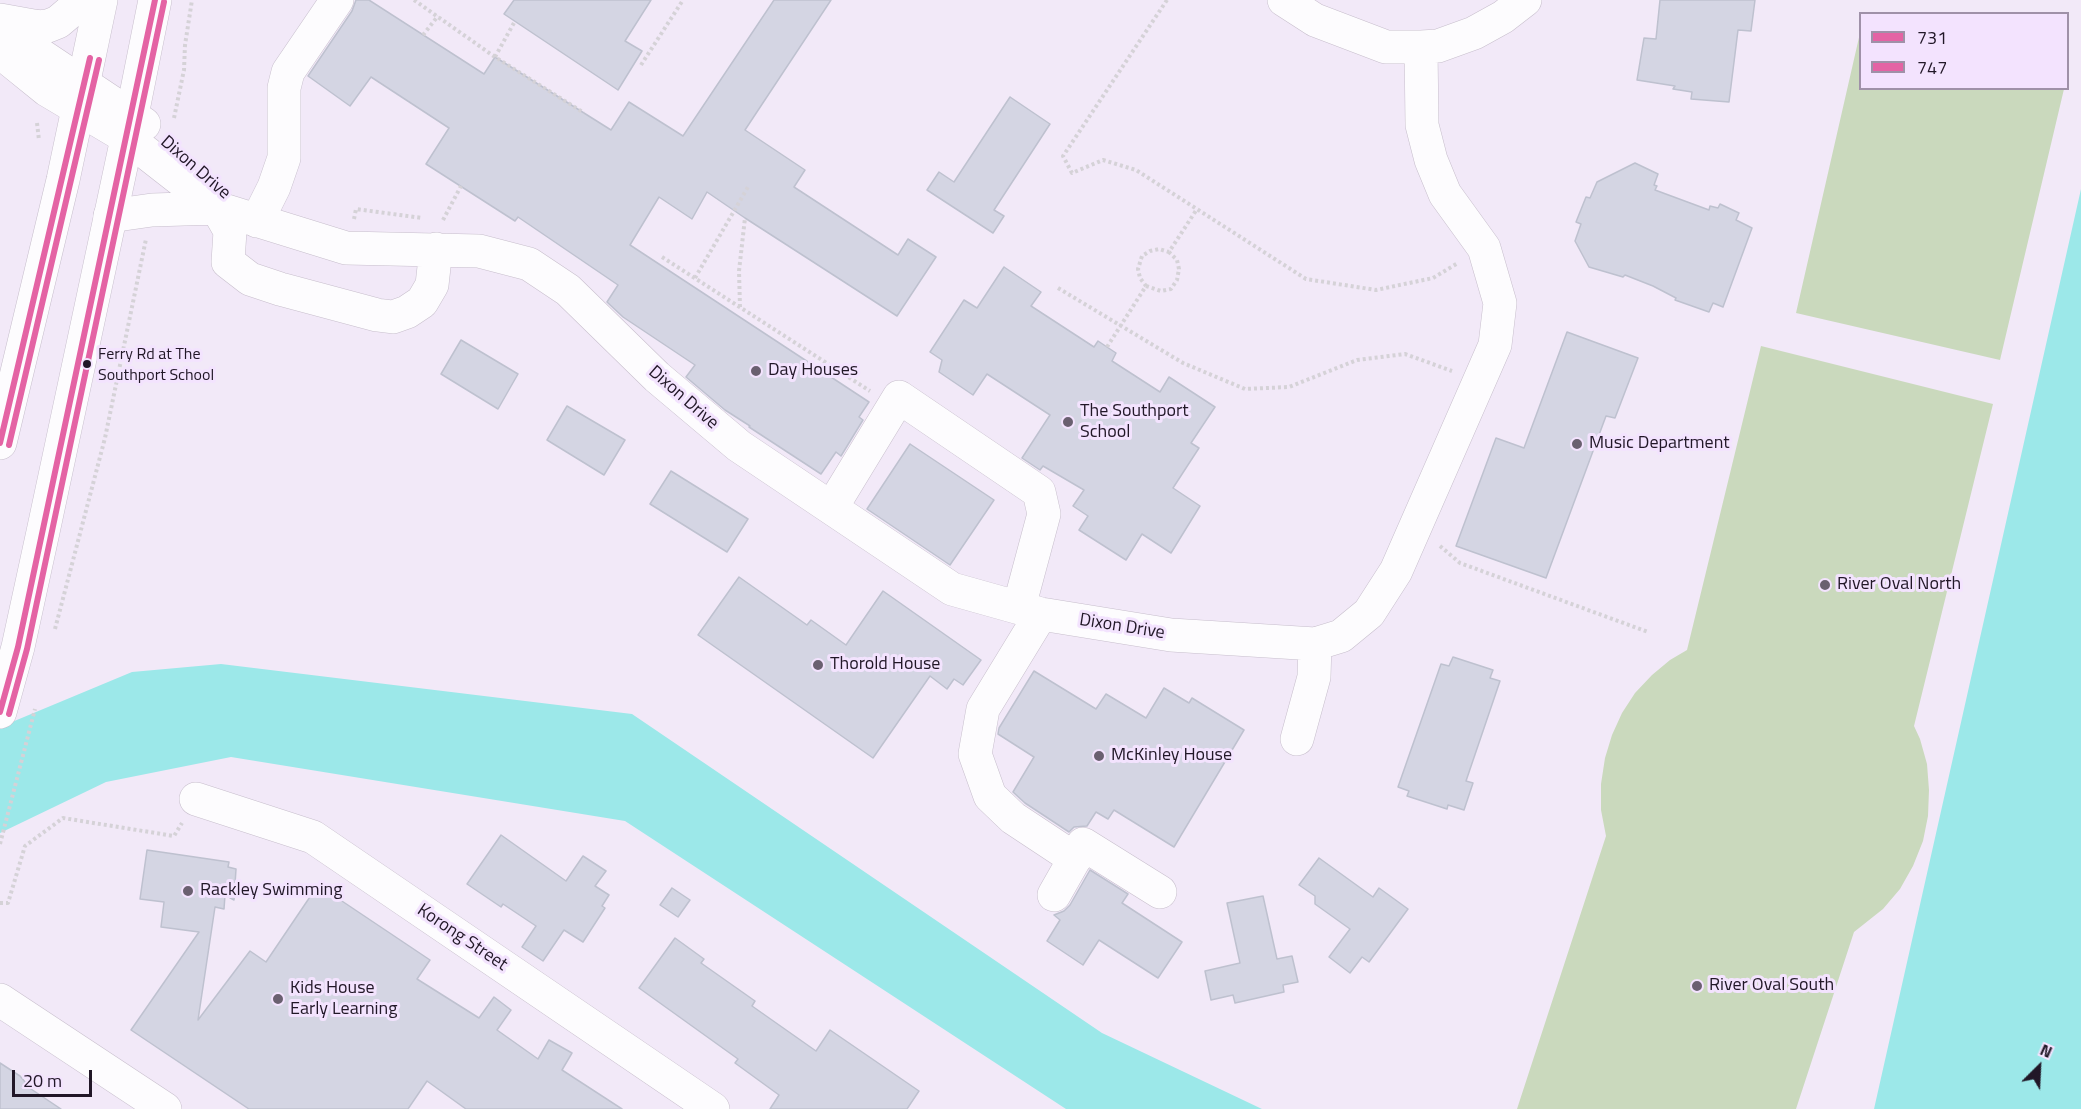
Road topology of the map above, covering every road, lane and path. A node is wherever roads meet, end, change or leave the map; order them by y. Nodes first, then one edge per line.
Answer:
1 (84, 0) edge
2 (101, 0) edge
3 (154, 0) edge
4 (192, 0) edge
5 (337, 0) edge
6 (414, 0) edge
7 (682, 0) edge
8 (1167, 0) edge
9 (1284, 0) edge
10 (1524, 0) edge
11 (438, 16) junction
12 (0, 20) edge
13 (515, 21) dead end
14 (0, 28) edge
15 (423, 35) dead end
16 (1421, 47) junction
17 (0, 52) edge
18 (495, 57) junction
19 (642, 65) dead end
20 (81, 96) junction
21 (584, 113) dead end
22 (129, 126) junction
23 (168, 145) junction
24 (460, 186) dead end
25 (748, 187) dead end
26 (217, 208) junction
27 (1197, 209) junction
28 (152, 210) junction
29 (110, 216) junction
30 (745, 218) dead end
31 (257, 221) junction
32 (440, 234) junction
33 (1484, 248) junction
34 (1169, 252) junction
35 (662, 257) dead end
36 (695, 278) junction
37 (1146, 286) junction
38 (1058, 288) dead end
39 (740, 307) junction
40 (1121, 327) junction
41 (1107, 347) dead end
42 (1479, 381) junction
43 (876, 384) dead end
44 (0, 443) edge
45 (832, 507) junction
46 (1414, 529) junction
47 (1030, 610) junction
48 (55, 630) dead end
49 (1648, 632) dead end
50 (1315, 644) junction
51 (37, 698) dead end
52 (0, 712) edge
53 (1297, 739) dead end
54 (196, 799) joint
55 (0, 844) edge
56 (1075, 859) junction
57 (1160, 892) dead end
58 (1054, 896) dead end
59 (0, 903) edge
60 (0, 1000) edge
61 (165, 1109) edge
62 (713, 1109) edge

1 - 12 street
2 - 20 street
3 - 22 street
4 - 23 path
5 - 31 street
6 - 11 path
7 - 19 path
8 - 27 path
9 - 16 street
10 - 16 street
11 - 15 path
11 - 18 path
13 - 18 path
14 - 20 street
16 - 33 street, Dixon Drive
17 - 20 street
18 - 21 path
20 - 22 street
20 - 44 street
22 - 23 street, Dixon Drive
22 - 26 street, Dixon Drive
22 - 29 street
23 - 31 street, Dixon Drive
24 - 32 path
25 - 36 path
26 - 28 street
26 - 31 street, Dixon Drive
26 - 32 street
27 - 33 path
27 - 34 path
28 - 29 street
28 - 48 path
29 - 52 street
30 - 39 path
31 - 32 street, Dixon Drive
32 - 45 street, Dixon Drive
33 - 42 street, Dixon Drive
34 - 37 path
34 - 37 path
35 - 36 path
36 - 39 path
37 - 40 path
38 - 40 path
39 - 43 path
40 - 41 path
40 - 42 path
42 - 46 street, Dixon Drive
45 - 47 street, Dixon Drive
45 - 47 street
46 - 49 path
46 - 50 street, Dixon Drive
47 - 50 street, Dixon Drive
47 - 56 street
50 - 53 street
51 - 55 path
54 - 59 path
54 - 62 street, Korong Street
56 - 57 street
56 - 58 street
60 - 61 street

